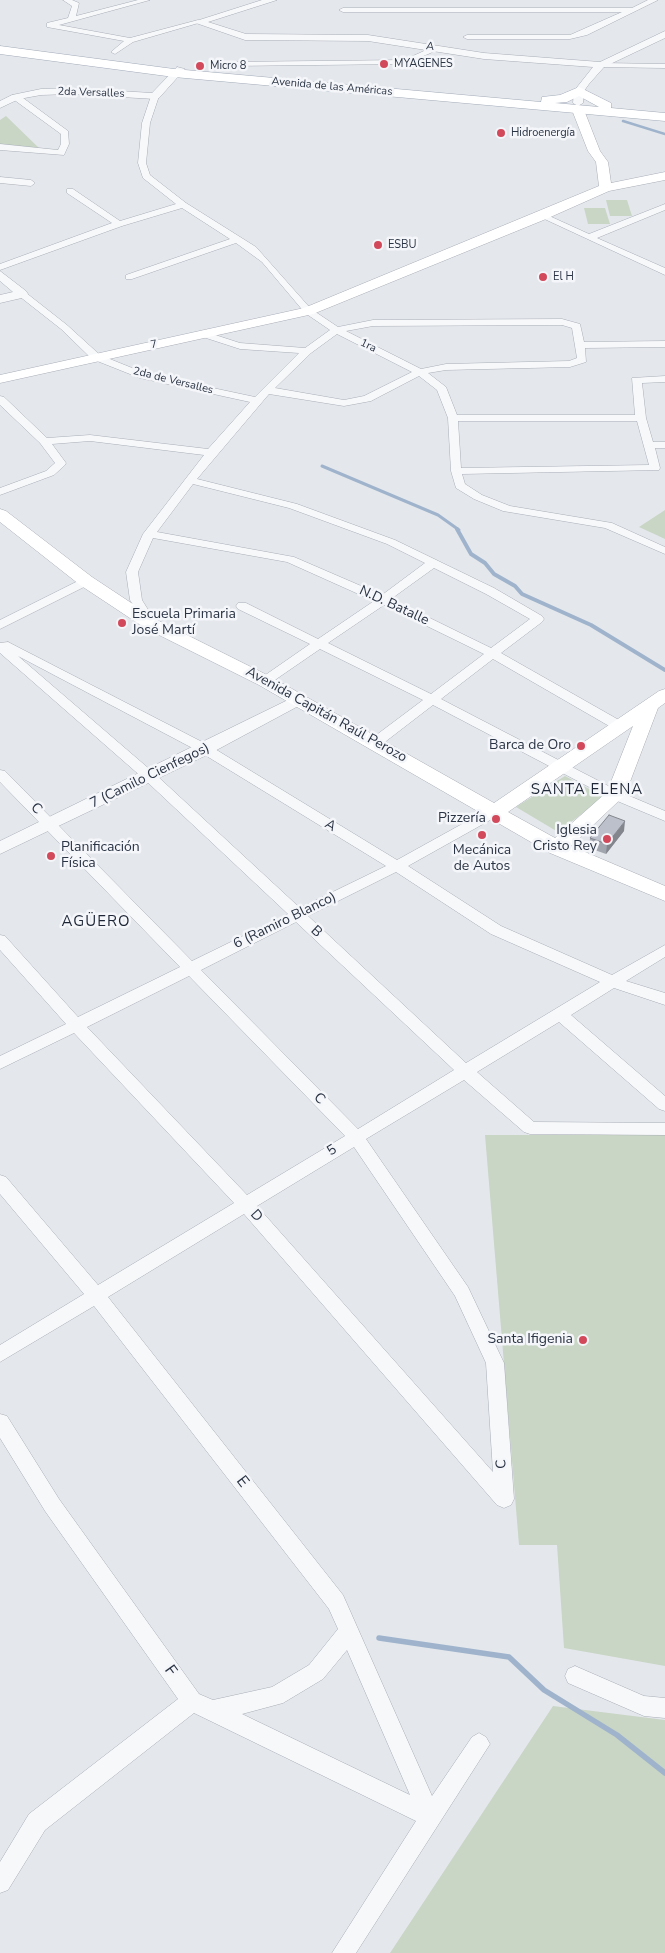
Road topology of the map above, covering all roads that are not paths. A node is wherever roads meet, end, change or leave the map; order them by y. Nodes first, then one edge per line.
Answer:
1 (68, 0) edge
2 (146, 0) edge
3 (272, 0) edge
4 (654, 0) edge
5 (344, 10) dead end
6 (635, 10) junction
7 (72, 18) junction
8 (198, 22) junction
9 (665, 34) edge
10 (467, 37) dead end
11 (130, 40) junction
12 (0, 44) edge
13 (438, 48) junction
14 (0, 50) edge
15 (115, 52) dead end
16 (228, 64) dead end
17 (601, 65) junction
18 (665, 66) edge
19 (177, 71) junction
20 (155, 96) junction
21 (16, 97) junction
22 (578, 101) junction
23 (0, 105) edge
24 (665, 111) edge
25 (665, 117) edge
26 (0, 147) edge
27 (604, 168) junction
28 (665, 176) edge
29 (0, 180) edge
30 (636, 180) junction
31 (31, 182) dead end
32 (605, 188) junction
33 (70, 191) dead end
34 (183, 205) junction
35 (665, 206) edge
36 (542, 216) junction
37 (119, 224) junction
38 (590, 237) junction
39 (238, 239) junction
40 (0, 267) edge
41 (665, 272) edge
42 (0, 275) edge
43 (129, 276) dead end
44 (22, 294) junction
45 (0, 298) edge
46 (308, 311) junction
47 (336, 330) junction
48 (203, 334) junction
49 (580, 344) junction
50 (665, 344) edge
51 (307, 351) junction
52 (96, 358) junction
53 (420, 372) junction
54 (0, 379) edge
55 (665, 379) edge
56 (267, 390) junction
57 (0, 398) edge
58 (258, 401) junction
59 (453, 418) junction
60 (640, 418) junction
61 (44, 441) junction
62 (649, 445) junction
63 (665, 445) edge
64 (211, 453) junction
65 (456, 472) junction
66 (189, 480) junction
67 (0, 492) edge
68 (0, 514) edge
69 (150, 534) junction
70 (665, 550) edge
71 (434, 562) junction
72 (86, 582) junction
73 (384, 600) junction
74 (242, 606) dead end
75 (151, 624) junction
76 (0, 625) edge
77 (0, 641) edge
78 (320, 643) junction
79 (0, 647) edge
80 (493, 654) junction
81 (265, 680) junction
82 (665, 695) edge
83 (298, 700) junction
84 (433, 700) junction
85 (649, 707) junction
86 (621, 727) junction
87 (376, 742) junction
88 (205, 750) junction
89 (563, 767) junction
90 (0, 774) edge
91 (149, 776) junction
92 (615, 795) junction
93 (496, 811) junction
94 (665, 816) edge
95 (50, 824) junction
96 (0, 848) edge
97 (557, 848) junction
98 (397, 866) junction
99 (665, 894) edge
100 (298, 915) junction
101 (0, 940) edge
102 (665, 950) edge
103 (190, 967) junction
104 (614, 982) junction
105 (665, 999) edge
106 (561, 1015) junction
107 (76, 1025) junction
108 (0, 1063) edge
109 (466, 1072) junction
110 (665, 1105) edge
111 (665, 1129) edge
112 (356, 1136) junction
113 (0, 1182) edge
114 (245, 1204) junction
115 (96, 1295) junction
116 (0, 1354) edge
117 (0, 1422) edge
118 (504, 1499) joint
119 (349, 1631) junction
120 (575, 1676) dead end
121 (192, 1701) junction
122 (665, 1708) edge
123 (212, 1711) junction
124 (479, 1744) dead end
125 (430, 1816) junction
126 (0, 1882) edge
127 (343, 1953) edge

1 - 7 street
2 - 7 street
3 - 8 street
4 - 6 street
5 - 6 street
6 - 10 street
7 - 11 street
8 - 11 street
8 - 13 street, A
9 - 17 street
11 - 15 street
12 - 19 main road, Avenida de las Américas
13 - 16 street
13 - 17 street, A
14 - 19 main road, Avenida de las Américas
17 - 18 street, A
17 - 22 street
19 - 20 street, 1ra
19 - 22 main road, Avenida de las Américas
19 - 22 main road, Avenida de las Américas
20 - 21 street, 2da Versalles
20 - 34 street, 1ra
21 - 23 street, 2da Versalles
21 - 26 street
22 - 24 main road, Avenida de las Américas
22 - 25 main road, Avenida de las Américas
22 - 27 main road
27 - 30 main road
27 - 32 main road
28 - 30 main road, 7
29 - 31 street
30 - 32 main road, 7
32 - 36 main road, 7
33 - 37 street
34 - 37 street
34 - 39 street, 1ra
35 - 38 street
36 - 38 street
36 - 46 main road, 7
37 - 40 street
38 - 41 street
39 - 43 street
39 - 46 street, 1ra
42 - 44 street, 2da de Versalles
44 - 45 street
44 - 52 street, 2da de Versalles
46 - 47 street, 1ra
46 - 48 main road, 7
47 - 49 street
47 - 51 street
47 - 53 street, 1ra
48 - 51 street
48 - 52 main road, 7
49 - 50 street
49 - 53 street
51 - 56 street
52 - 54 main road, 7
52 - 58 street, 2da de Versalles
53 - 56 street
53 - 59 street, 1ra
55 - 60 street
56 - 58 street
57 - 61 street
58 - 64 street
59 - 60 street
59 - 65 street, 1ra
60 - 62 street
61 - 64 street
61 - 67 street
62 - 63 street
62 - 65 street
64 - 66 street
65 - 70 street
66 - 69 street
66 - 71 street
68 - 72 main road, Avenida Capitán Raúl Perozo
69 - 73 street, N.D. Batalle
69 - 75 street
71 - 73 street
71 - 80 street
72 - 75 main road, Avenida Capitán Raúl Perozo
72 - 76 street
73 - 78 street
73 - 80 street, N.D. Batalle
74 - 78 street
75 - 81 main road, Avenida Capitán Raúl Perozo
77 - 88 street, A
78 - 81 street
78 - 84 street
79 - 91 street, B
80 - 84 street
80 - 86 street, N.D. Batalle
81 - 83 main road, Avenida Capitán Raúl Perozo
82 - 85 main road, 6 (Ramiro Blanco)
83 - 87 main road, Avenida Capitán Raúl Perozo
83 - 88 street, 7 (Camilo Cienfegos)
84 - 87 street
84 - 89 street
85 - 86 main road, 6 (Ramiro Blanco)
85 - 92 main road
86 - 89 main road, 6 (Ramiro Blanco)
87 - 93 main road, Avenida Capitán Raúl Perozo
88 - 91 street, 7 (Camilo Cienfegos)
88 - 98 street, A
89 - 92 street
89 - 93 main road, 6 (Ramiro Blanco)
90 - 95 street, C
91 - 95 street, 7 (Camilo Cienfegos)
91 - 100 street, B
92 - 94 street
92 - 97 main road
93 - 97 main road, Avenida Capitán Raúl Perozo
93 - 98 street, 6 (Ramiro Blanco)
95 - 96 street, 7 (Camilo Cienfegos)
95 - 103 street, C
97 - 99 main road, Avenida Capitán Raúl Perozo
98 - 100 street, 6 (Ramiro Blanco)
98 - 104 street, A
100 - 103 street, 6 (Ramiro Blanco)
100 - 109 street, B
101 - 107 street, D
102 - 104 street, 5
103 - 107 street, 6 (Ramiro Blanco)
103 - 112 street, C
104 - 105 street, A
104 - 106 street, 5
106 - 109 street, 5
106 - 110 street
107 - 108 street, 6 (Ramiro Blanco)
107 - 114 street, D
109 - 111 street, B
109 - 112 street, 5
112 - 114 street, 5
112 - 118 street, C
113 - 115 street, E
114 - 115 street, 5
114 - 118 street, D
115 - 116 street, 5
115 - 119 street, E
117 - 121 street, F
119 - 123 street
119 - 125 street, E
120 - 122 street
121 - 123 street, F
121 - 126 street
123 - 125 street, F
124 - 125 street
125 - 127 street

